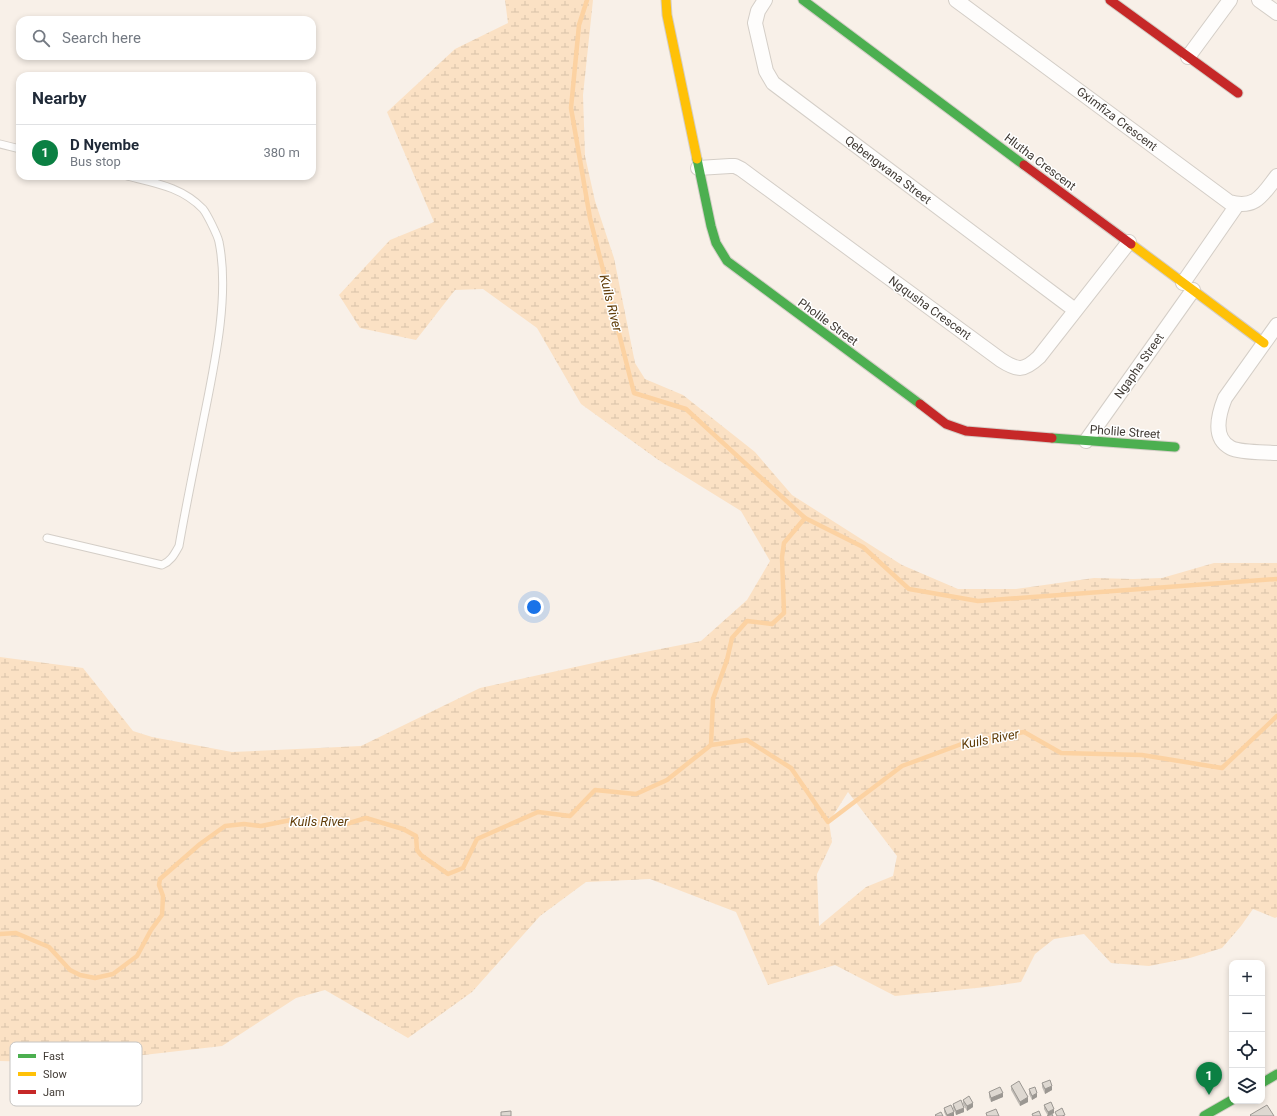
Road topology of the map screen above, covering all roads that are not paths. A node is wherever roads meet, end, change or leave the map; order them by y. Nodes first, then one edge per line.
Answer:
1 (666, 0) edge
2 (765, 0) edge
3 (803, 0) edge
4 (956, 0) edge
5 (1230, 0) edge
6 (1258, 0) edge
7 (1118, 2) edge
8 (1277, 13) edge
9 (1188, 57) junction
10 (1238, 92) dead end
11 (0, 144) edge
12 (16, 148) edge
13 (698, 168) junction
14 (1277, 176) edge
15 (142, 180) edge
16 (1237, 205) junction
17 (1129, 242) junction
18 (1188, 287) junction
19 (1075, 310) junction
20 (1277, 325) edge
21 (1264, 343) junction
22 (1086, 441) junction
23 (1175, 448) dead end
24 (1277, 454) edge
25 (47, 538) dead end
26 (1277, 1074) edge
27 (1265, 1081) edge
28 (1229, 1102) edge
29 (1204, 1116) edge

1 - 13 street, Pholile Street
2 - 19 street, Qebengwana Street
3 - 17 street, Hlutha Crescent
4 - 16 street, Gximfiza Crescent
5 - 9 street
6 - 8 street
7 - 9 street
9 - 10 street
11 - 12 lane
13 - 19 street, Ngqusha Crescent
13 - 22 street, Pholile Street
14 - 16 street
15 - 25 lane
16 - 18 street, Ngapha Street
17 - 18 street, Hlutha Crescent
17 - 19 street, Ngqusha Crescent
18 - 21 street, Hlutha Crescent
18 - 22 street, Ngapha Street
20 - 21 street
21 - 24 street
22 - 23 street, Pholile Street
26 - 27 street
28 - 29 street

